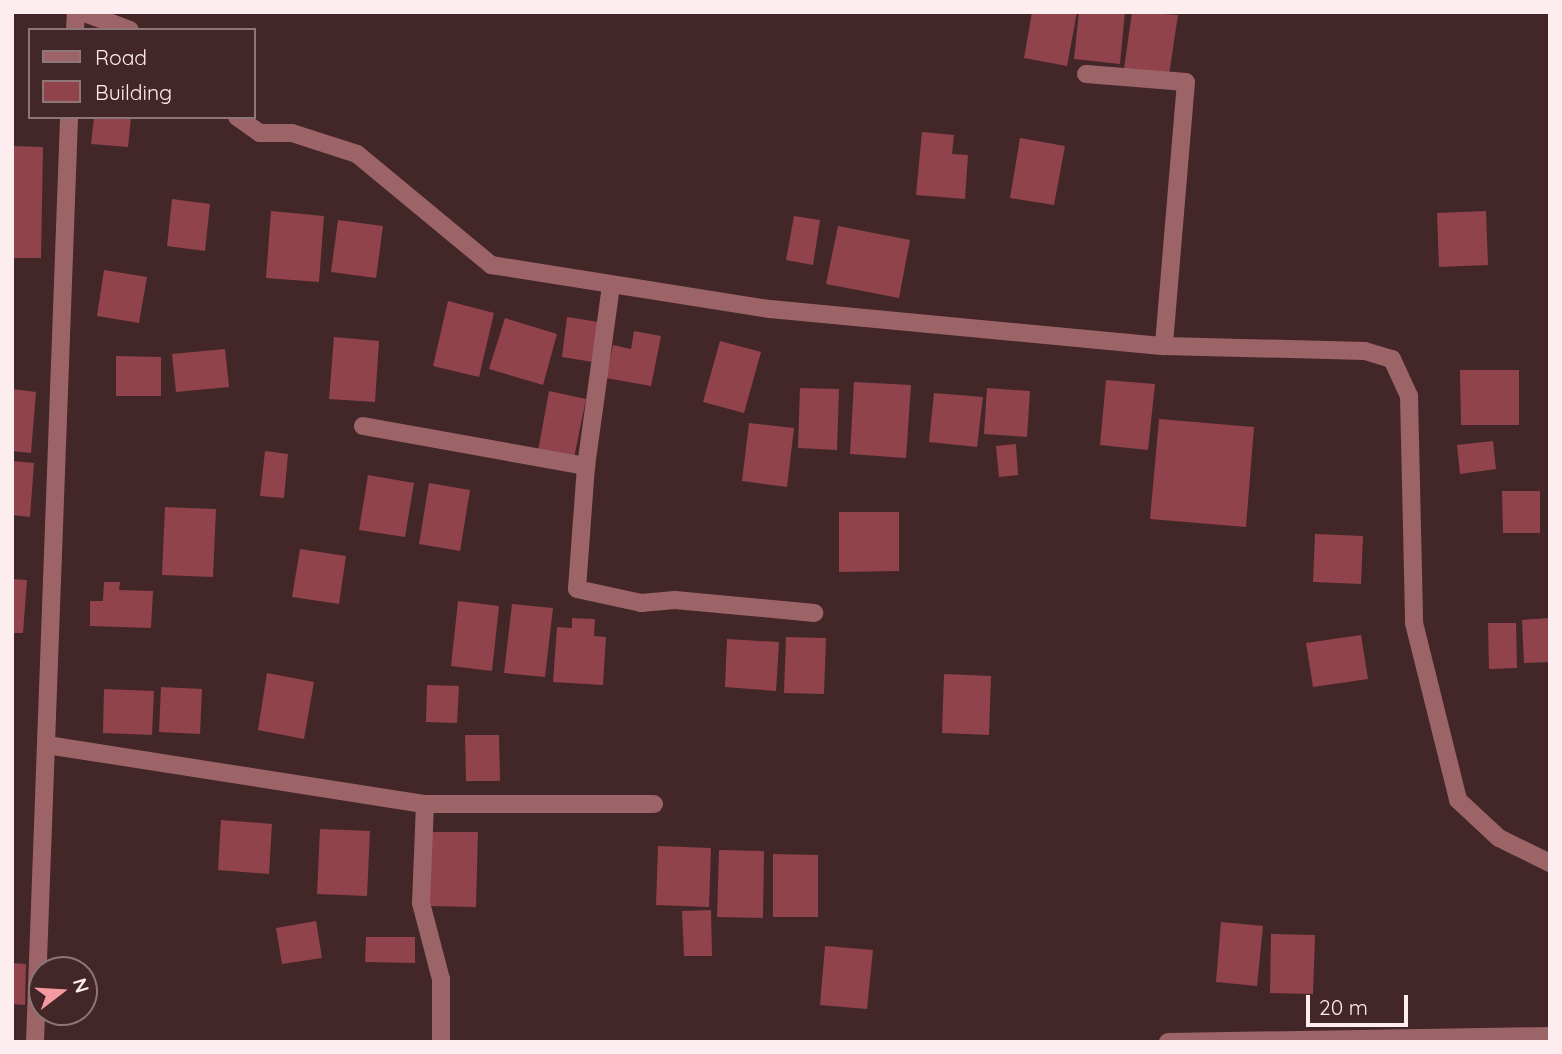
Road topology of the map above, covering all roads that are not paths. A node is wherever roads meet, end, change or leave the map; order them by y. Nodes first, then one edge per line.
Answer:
1 (82, 12) edge
2 (125, 28) edge
3 (1086, 74) dead end
4 (69, 119) edge
5 (240, 119) edge
6 (611, 286) junction
7 (1164, 346) junction
8 (363, 426) dead end
9 (586, 467) junction
10 (814, 613) dead end
11 (47, 745) junction
12 (425, 804) junction
13 (654, 804) dead end
14 (1550, 863) edge
15 (1550, 1037) edge
16 (35, 1042) edge
17 (441, 1042) edge
18 (1168, 1042) edge

1 - 2 street
3 - 7 street
4 - 11 street
5 - 6 street
6 - 7 street
6 - 9 street
7 - 14 street
8 - 9 street
9 - 10 street
11 - 12 street
11 - 16 street
12 - 13 street
12 - 17 street
15 - 18 street

